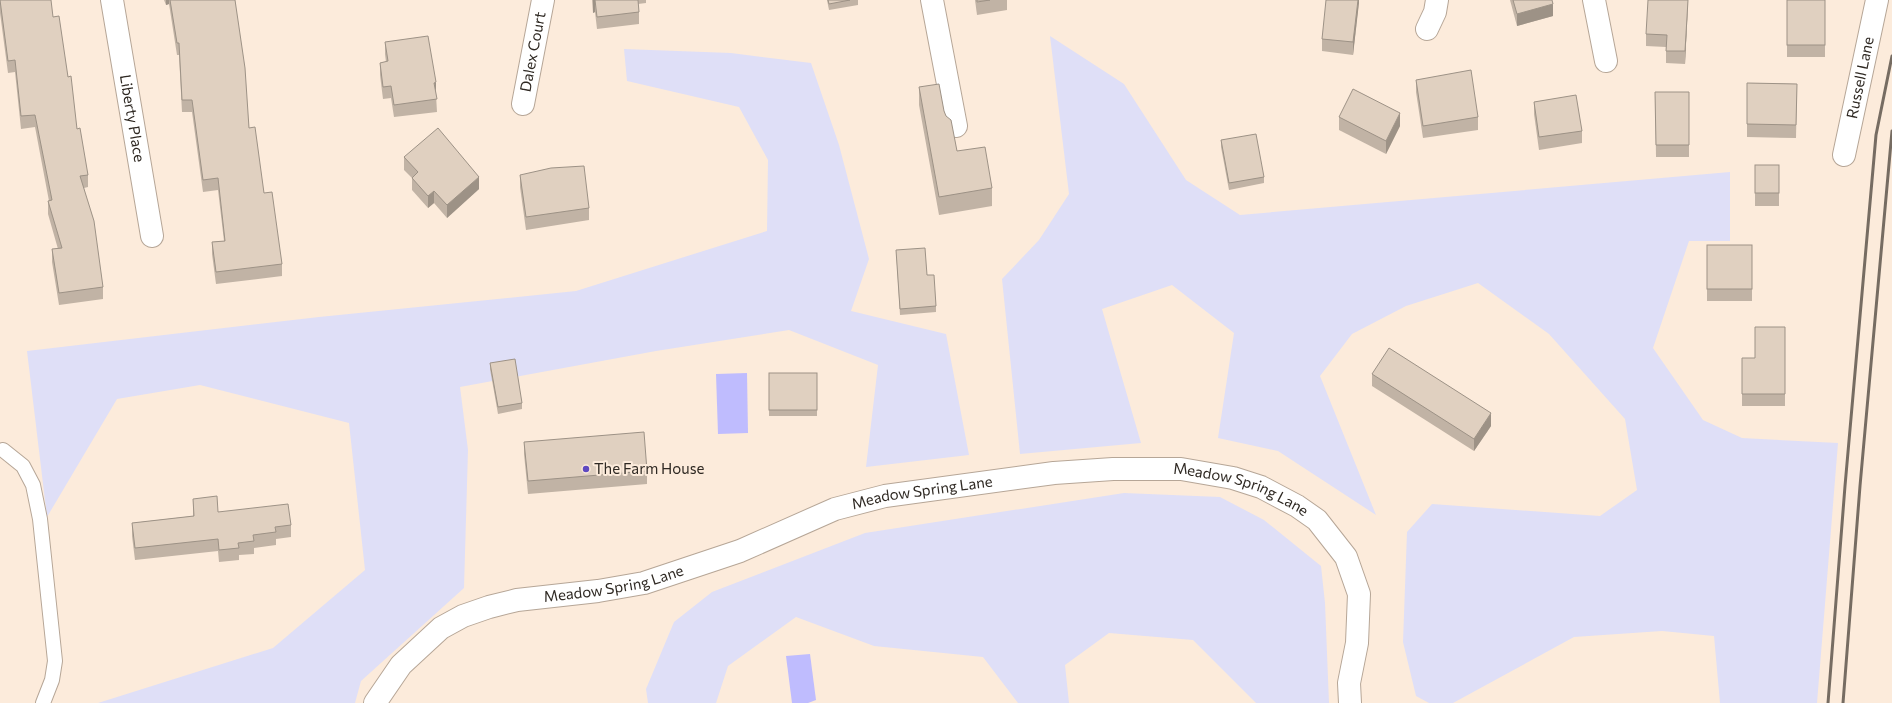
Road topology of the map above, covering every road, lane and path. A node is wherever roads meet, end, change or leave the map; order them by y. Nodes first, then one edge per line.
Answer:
1 (112, 0) edge
2 (543, 0) edge
3 (932, 0) edge
4 (1437, 0) edge
5 (1594, 0) edge
6 (1877, 0) edge
7 (1427, 29) dead end
8 (1606, 61) dead end
9 (524, 104) dead end
10 (956, 126) dead end
11 (1844, 155) dead end
12 (152, 236) dead end
13 (3, 450) dead end
14 (43, 703) edge
15 (375, 703) edge
16 (1350, 703) edge

1 - 12 street, Liberty Place
2 - 9 street, Dalex Court
3 - 10 street
4 - 7 street
5 - 8 street
6 - 11 street, Russell Lane
13 - 14 lane
15 - 16 street, Meadow Spring Lane

